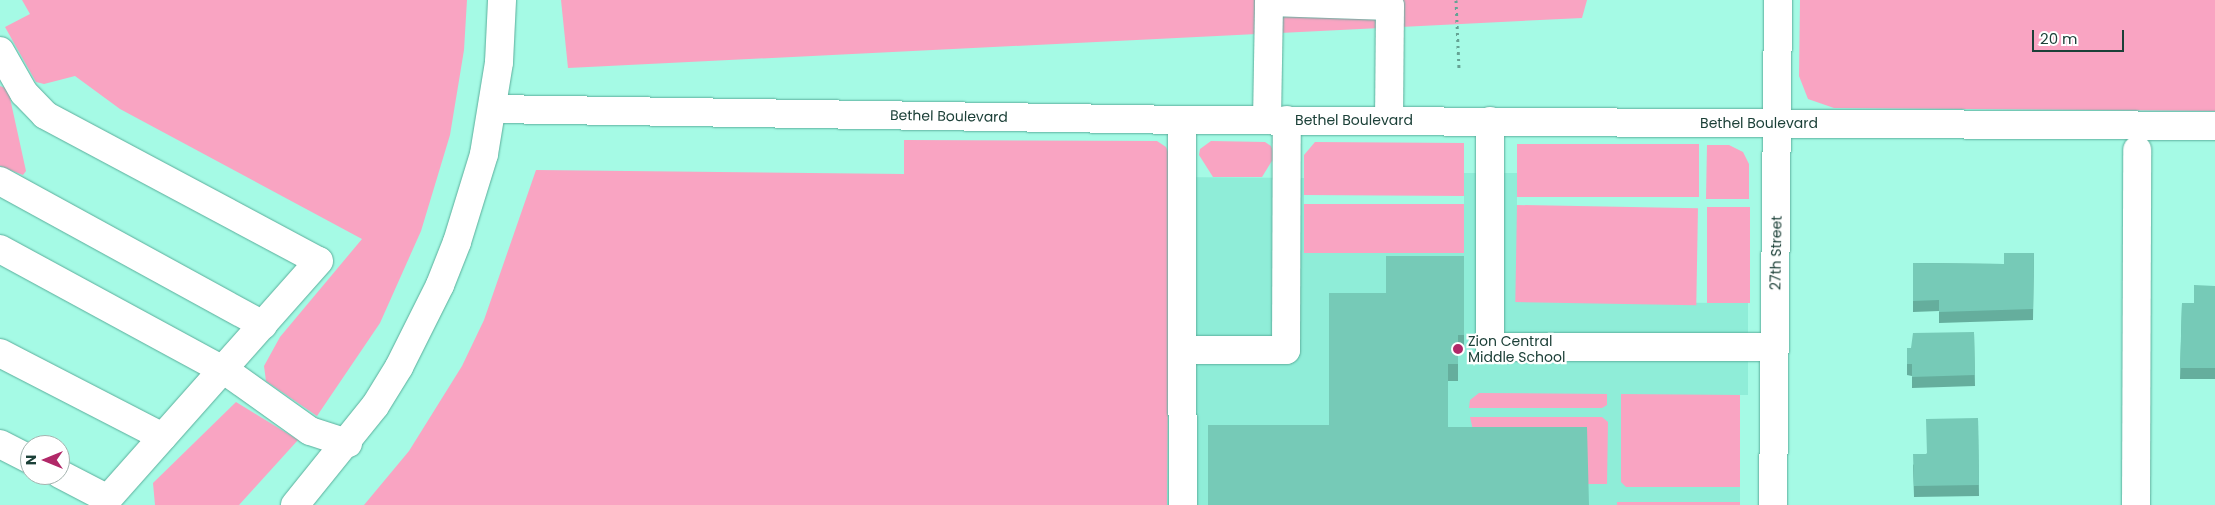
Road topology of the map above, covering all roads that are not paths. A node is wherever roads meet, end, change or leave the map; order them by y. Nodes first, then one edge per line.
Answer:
1 (502, 0) edge
2 (1778, 0) edge
3 (0, 51) edge
4 (492, 109) junction
5 (1182, 120) junction
6 (1277, 120) junction
7 (1389, 120) junction
8 (1490, 121) junction
9 (1777, 123) junction
10 (2215, 126) edge
11 (2137, 150) dead end
12 (0, 182) edge
13 (0, 249) edge
14 (263, 325) junction
15 (1775, 347) junction
16 (1183, 350) junction
17 (0, 353) edge
18 (223, 370) junction
19 (163, 437) junction
20 (348, 443) junction
21 (0, 444) edge
22 (20, 454) edge
23 (70, 479) edge
24 (114, 502) edge
25 (295, 505) edge
26 (1183, 505) edge
27 (1773, 505) edge
28 (2136, 505) edge

1 - 4 street
2 - 9 street, 27th Street
3 - 14 street
4 - 5 street, Bethel Boulevard
4 - 20 street
5 - 6 street, Bethel Boulevard
5 - 16 street
6 - 7 street, Bethel Boulevard
6 - 7 street
6 - 16 street
7 - 8 street, Bethel Boulevard
8 - 9 street, Bethel Boulevard
8 - 15 street
9 - 10 street, Bethel Boulevard
9 - 15 street, 27th Street
11 - 28 street
12 - 14 street
13 - 18 street
14 - 18 street
15 - 27 street, 27th Street
16 - 26 street
17 - 19 street
18 - 19 street
18 - 20 street
19 - 24 street
20 - 25 street
21 - 22 street
23 - 24 street

